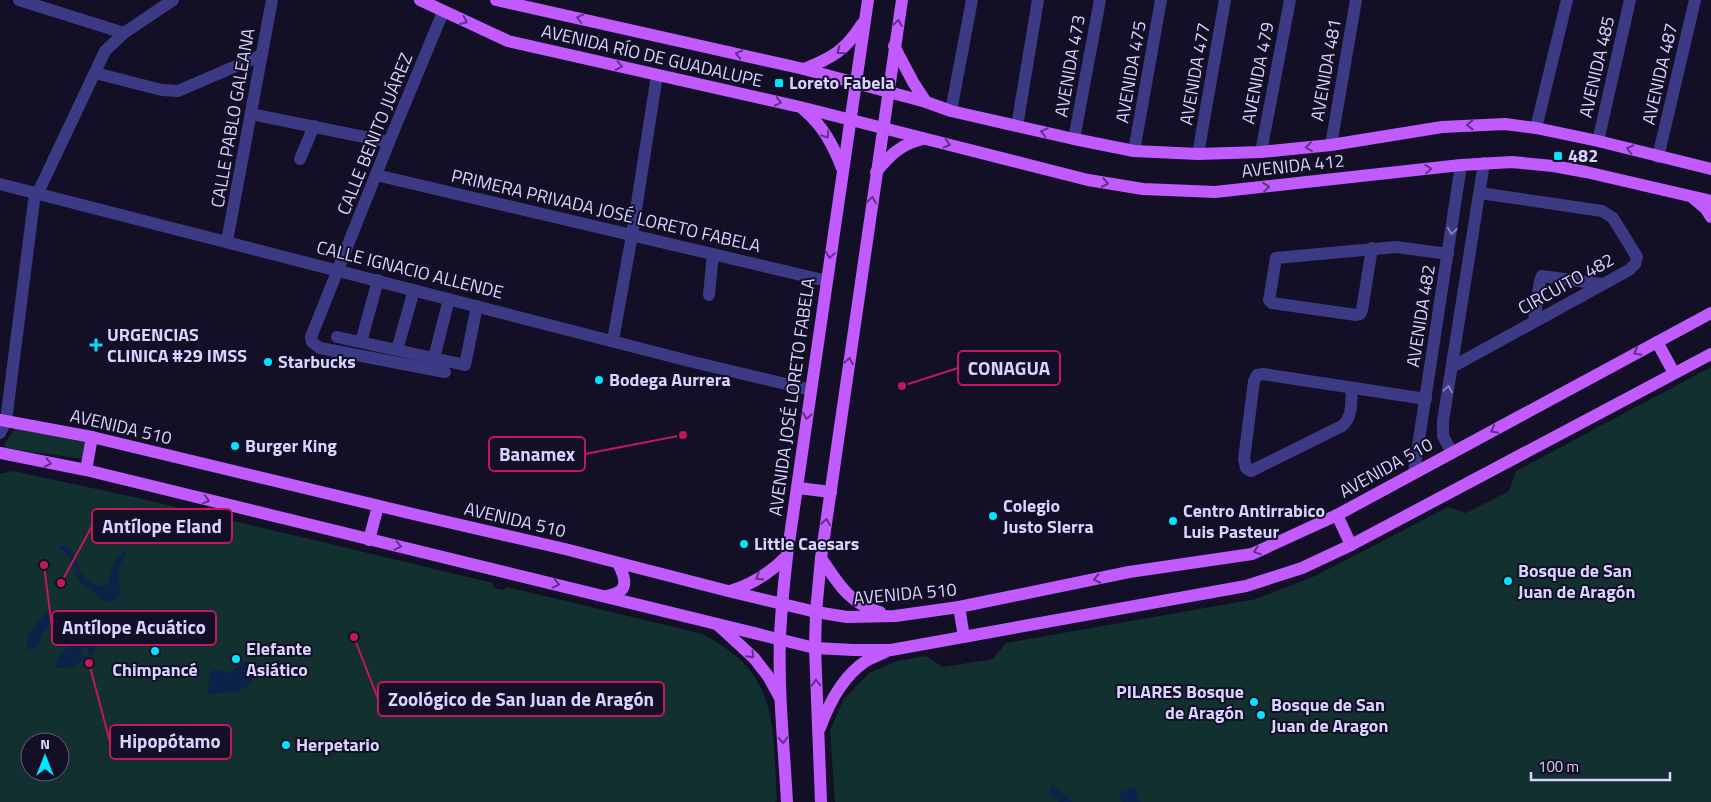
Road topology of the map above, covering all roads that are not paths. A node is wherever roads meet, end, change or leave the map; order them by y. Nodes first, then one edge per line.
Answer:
1 (18, 0) edge
2 (173, 0) edge
3 (272, 0) edge
4 (420, 0) edge
5 (496, 0) edge
6 (868, 0) edge
7 (902, 0) edge
8 (972, 0) edge
9 (1038, 0) edge
10 (1100, 0) edge
11 (1162, 0) edge
12 (1226, 0) edge
13 (1290, 0) edge
14 (1356, 0) edge
15 (1567, 0) edge
16 (1630, 0) edge
17 (1695, 0) edge
18 (515, 2) edge
19 (443, 12) junction
20 (865, 20) junction
21 (124, 33) junction
22 (894, 46) junction
23 (262, 55) junction
24 (804, 69) junction
25 (95, 73) junction
26 (657, 75) junction
27 (855, 83) junction
28 (888, 92) junction
29 (926, 102) junction
30 (800, 107) junction
31 (952, 111) junction
32 (252, 114) junction
33 (850, 120) junction
34 (314, 126) junction
35 (1017, 126) junction
36 (883, 128) junction
37 (1536, 128) junction
38 (924, 138) junction
39 (1074, 139) junction
40 (1598, 141) junction
41 (389, 142) junction
42 (1331, 145) junction
43 (1134, 151) junction
44 (1261, 152) junction
45 (1198, 154) junction
46 (1658, 157) junction
47 (300, 159) dead end
48 (1484, 163) junction
49 (1461, 165) junction
50 (1711, 169) edge
51 (843, 170) junction
52 (876, 172) junction
53 (376, 175) junction
54 (0, 184) edge
55 (38, 194) junction
56 (1480, 194) junction
57 (1691, 196) junction
58 (1711, 201) edge
59 (1711, 217) edge
60 (632, 235) junction
61 (227, 241) junction
62 (1372, 248) junction
63 (713, 254) junction
64 (1448, 254) junction
65 (339, 270) junction
66 (378, 280) junction
67 (827, 281) junction
68 (1602, 284) junction
69 (414, 290) junction
70 (709, 295) dead end
71 (449, 299) junction
72 (478, 306) junction
73 (1711, 312) edge
74 (1534, 320) junction
75 (337, 337) dead end
76 (613, 340) junction
77 (361, 342) junction
78 (1657, 342) junction
79 (397, 350) junction
80 (1711, 354) edge
81 (434, 358) junction
82 (1452, 367) junction
83 (444, 372) dead end
84 (1674, 373) junction
85 (1352, 388) junction
86 (811, 390) junction
87 (1426, 399) junction
88 (3, 421) edge
89 (0, 433) edge
90 (92, 437) junction
91 (1452, 452) junction
92 (0, 453) edge
93 (86, 470) junction
94 (1414, 472) junction
95 (798, 488) junction
96 (831, 492) junction
97 (378, 506) junction
98 (1337, 515) junction
99 (369, 540) junction
100 (1351, 545) junction
101 (787, 556) junction
102 (821, 558) junction
103 (618, 563) junction
104 (728, 591) junction
105 (607, 596) junction
106 (781, 604) junction
107 (959, 607) junction
108 (816, 612) junction
109 (895, 616) junction
110 (715, 623) junction
111 (964, 637) junction
112 (780, 639) junction
113 (815, 648) junction
114 (891, 650) junction
115 (781, 699) junction
116 (818, 735) junction
117 (787, 802) edge
118 (822, 802) edge

1 - 21 street
2 - 21 street
3 - 23 street, CALLE PABLO GALEANA
4 - 19 main road, AVENIDA RÍO DE GUADALUPE
5 - 18 main road, AVENIDA RÍO DE GUADALUPE
6 - 20 main road, AVENIDA JOSÉ LORETO FABELA
22 -> 7 main road
8 - 31 street
9 - 35 street
10 - 39 street, AVENIDA 473
11 - 43 street, AVENIDA 475
12 - 45 street, AVENIDA 477
13 - 44 street, AVENIDA 479
14 - 42 street, AVENIDA 481
15 - 37 street
16 - 40 street, AVENIDA 485
17 - 46 street, AVENIDA 487
24 -> 18 main road, AVENIDA RÍO DE GUADALUPE
19 -> 26 main road, AVENIDA RÍO DE GUADALUPE
19 - 41 street, CALLE BENITO JUÁREZ
20 -> 24 main road
20 - 27 main road, AVENIDA JOSÉ LORETO FABELA
21 - 25 street
22 - 28 main road
22 - 29 main road
23 - 25 street
23 - 32 street, CALLE PABLO GALEANA
24 - 27 main road, AVENIDA RÍO DE GUADALUPE
25 - 55 street
26 -> 30 main road, AVENIDA RÍO DE GUADALUPE
26 - 60 street
27 - 28 main road, AVENIDA RÍO DE GUADALUPE
27 - 33 main road, AVENIDA JOSÉ LORETO FABELA
28 - 29 main road, AVENIDA 412
28 - 36 main road
29 - 31 main road, AVENIDA 412
30 - 33 main road, AVENIDA RÍO DE GUADALUPE
30 -> 51 main road
31 - 35 main road, AVENIDA 412
32 - 34 street
32 - 61 street, CALLE PABLO GALEANA
33 - 36 main road, AVENIDA RÍO DE GUADALUPE
33 - 51 main road, AVENIDA JOSÉ LORETO FABELA
34 - 41 street
34 - 47 street
39 -> 35 main road, AVENIDA 412
36 - 38 main road, AVENIDA 412
36 - 52 main road
37 - 40 main road, AVENIDA 412
37 -> 42 main road, AVENIDA 412
38 -> 49 main road, AVENIDA 412
38 - 52 main road
39 - 43 main road, AVENIDA 412
46 -> 40 main road, AVENIDA 412
41 - 53 street, CALLE BENITO JUÁREZ
42 -> 44 main road, AVENIDA 412
43 - 45 main road, AVENIDA 412
44 - 45 main road, AVENIDA 412
46 - 50 main road, AVENIDA 412
48 - 49 main road, AVENIDA 412
48 - 56 street
48 - 57 main road, AVENIDA 412
49 -> 64 street, AVENIDA 482
51 -> 67 main road, AVENIDA JOSÉ LORETO FABELA
96 -> 52 main road
53 - 60 street, PRIMERA PRIVADA JOSÉ LORETO FABELA
53 - 65 street, CALLE BENITO JUÁREZ
54 - 55 street, CALLE IGNACIO ALLENDE
55 - 61 street, CALLE IGNACIO ALLENDE
55 - 88 street
56 - 68 street, CIRCUITO 482
56 - 82 street
57 - 58 main road, AVENIDA 412
57 - 59 main road
60 - 63 street, PRIMERA PRIVADA JOSÉ LORETO FABELA
60 - 76 street
61 - 65 street, CALLE IGNACIO ALLENDE
62 - 62 street
62 - 64 street
63 - 67 street, PRIMERA PRIVADA JOSÉ LORETO FABELA
63 - 70 street
64 - 87 street, AVENIDA 482
65 - 66 street, CALLE IGNACIO ALLENDE
65 - 83 street, CALLE BENITO JUÁREZ
66 - 69 street, CALLE IGNACIO ALLENDE
66 - 77 street
67 - 86 main road, AVENIDA JOSÉ LORETO FABELA
68 - 74 street, CIRCUITO 482
68 - 74 street
69 - 71 street, CALLE IGNACIO ALLENDE
69 - 79 street
71 - 72 street, CALLE IGNACIO ALLENDE
71 - 81 street
72 - 76 street, CALLE IGNACIO ALLENDE
72 - 81 street
73 - 78 main road, AVENIDA 510
74 - 82 street, CIRCUITO 482
75 - 77 street
76 - 86 street, CALLE IGNACIO ALLENDE
77 - 79 street
78 - 84 main road
78 -> 91 main road, AVENIDA 510
79 - 81 street
80 - 84 main road
91 -> 82 street
84 - 100 main road
85 - 85 street
85 - 87 street
86 -> 95 main road, AVENIDA JOSÉ LORETO FABELA
87 - 94 street, AVENIDA 482
88 - 89 street
88 - 90 main road, AVENIDA 510
90 - 93 main road
90 - 97 main road, AVENIDA 510
91 - 94 main road, AVENIDA 510
92 -> 93 main road
93 -> 99 main road
94 - 98 main road, AVENIDA 510
95 - 96 main road
95 - 101 main road, AVENIDA JOSÉ LORETO FABELA
102 -> 96 main road
97 - 99 main road
97 - 103 main road, AVENIDA 510
98 - 100 main road
98 -> 107 main road, AVENIDA 510
99 -> 105 main road
100 - 111 main road
101 -> 104 main road
101 - 106 main road, AVENIDA JOSÉ LORETO FABELA
102 - 108 main road
102 - 109 main road
103 - 104 main road, AVENIDA 510
103 - 105 main road
104 - 106 main road, AVENIDA 510
105 - 110 main road
106 - 108 main road, AVENIDA 510
106 - 112 main road, AVENIDA JOSÉ LORETO FABELA
107 - 109 main road, AVENIDA 510
107 - 111 main road
108 - 109 main road, AVENIDA 510
108 - 113 main road
110 - 112 main road
110 -> 115 main road
111 - 114 main road
112 - 113 main road
112 - 115 main road, AVENIDA JOSÉ LORETO FABELA
113 - 114 main road
116 -> 113 main road
114 - 116 main road
115 -> 117 main road, AVENIDA JOSÉ LORETO FABELA
116 - 118 main road

